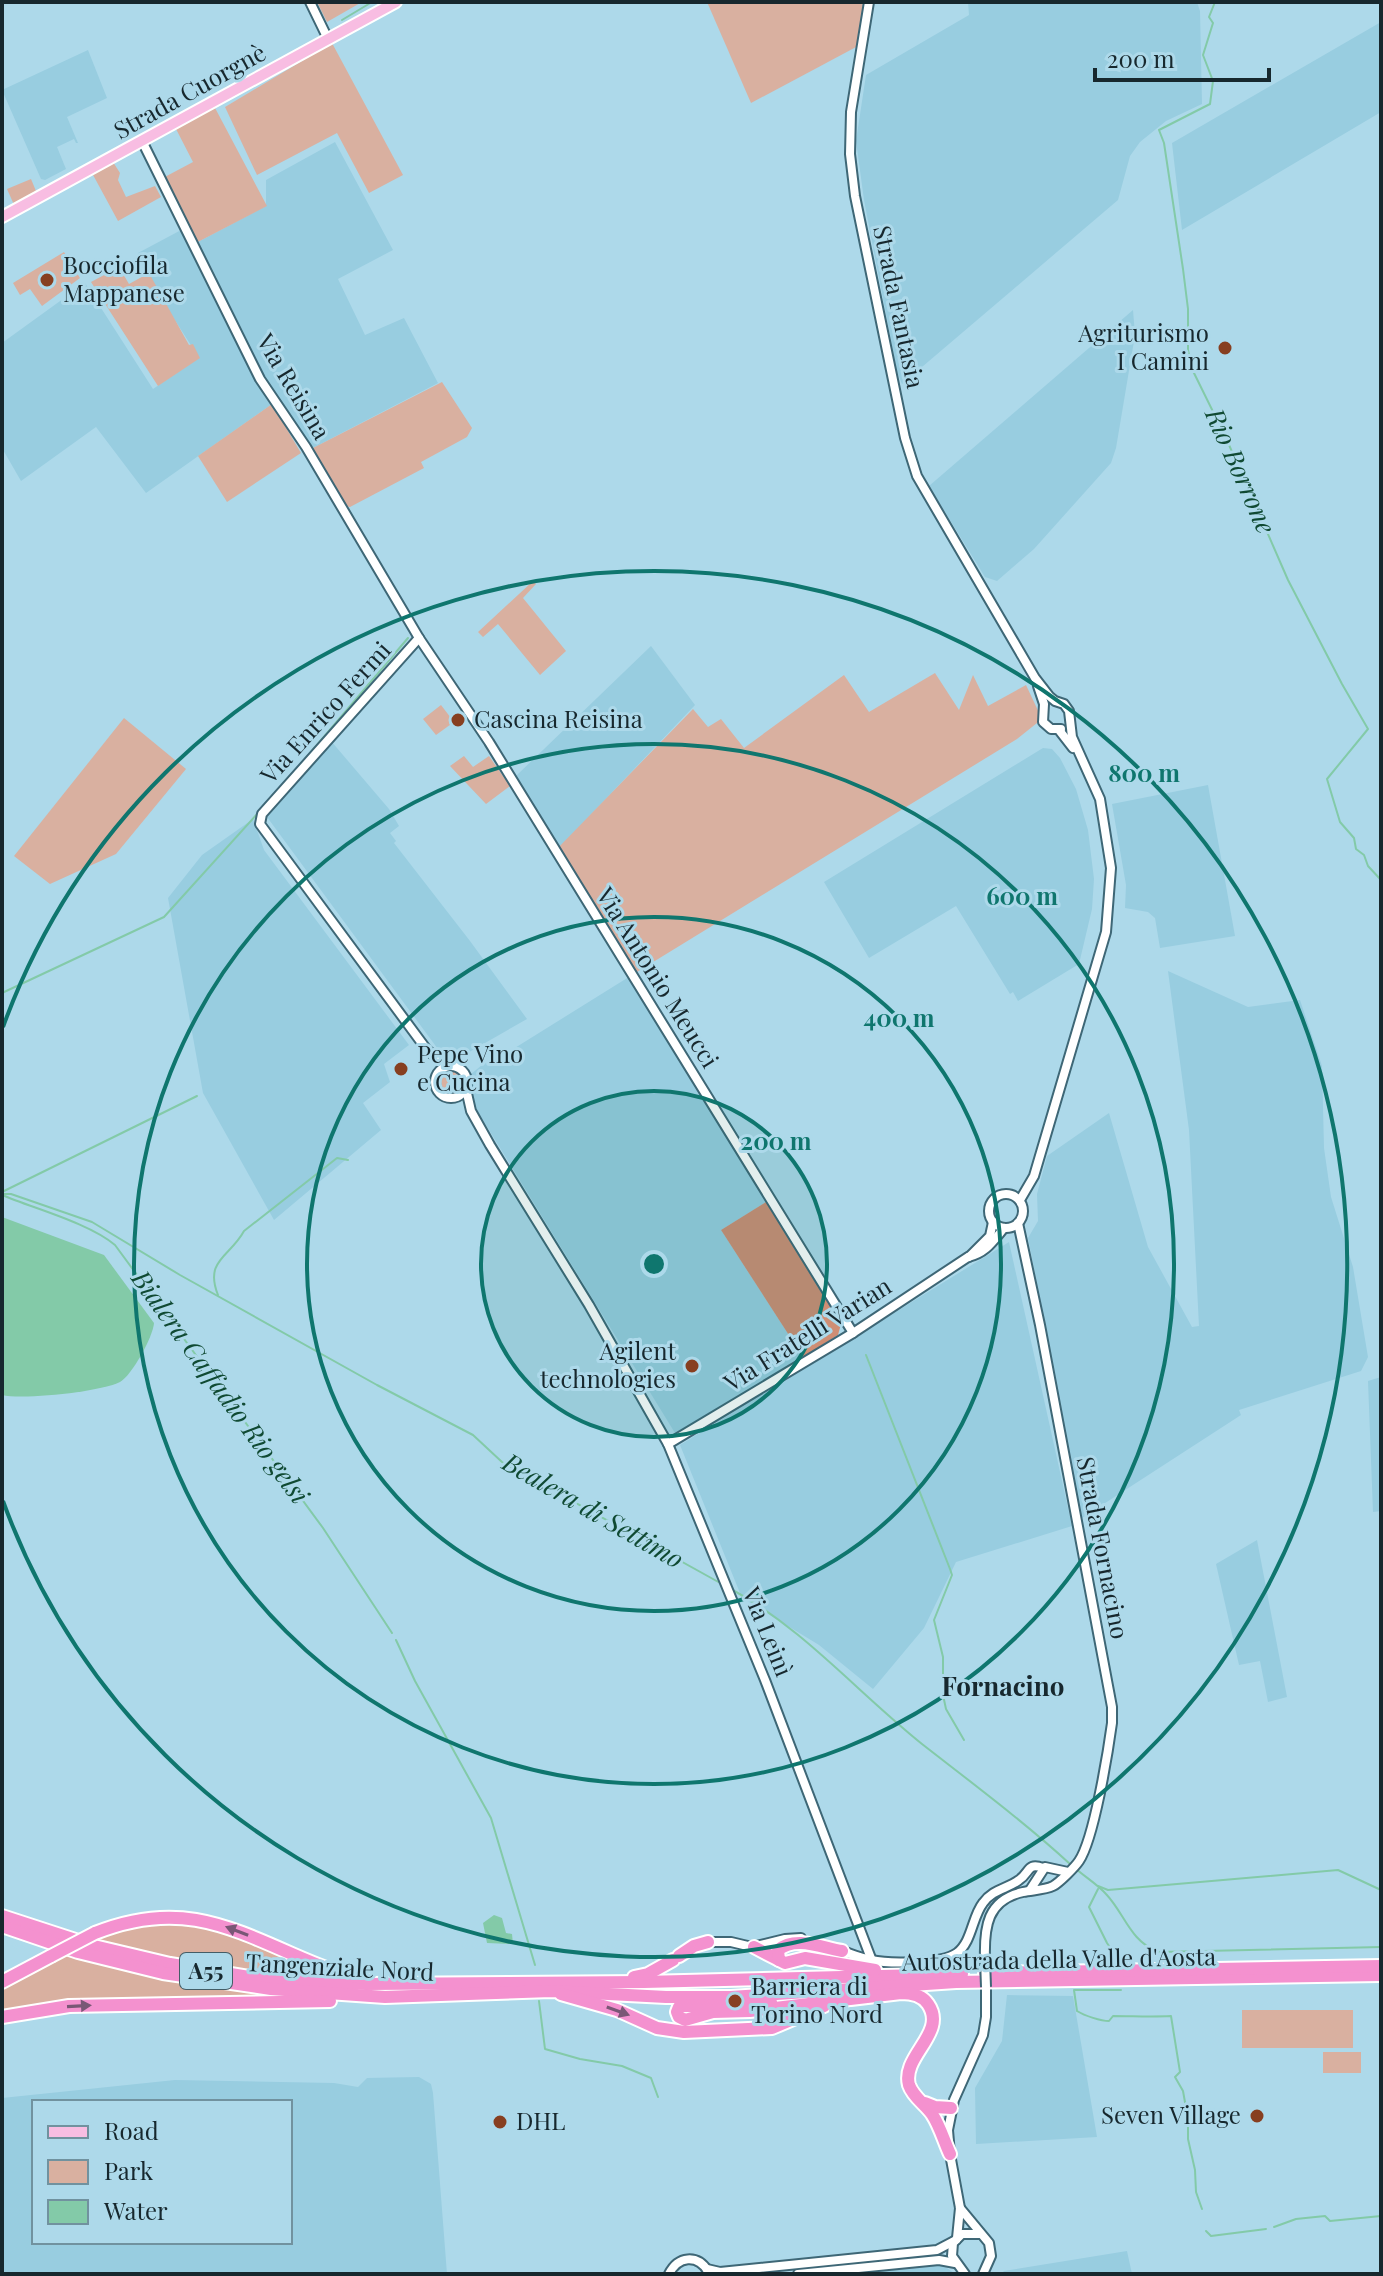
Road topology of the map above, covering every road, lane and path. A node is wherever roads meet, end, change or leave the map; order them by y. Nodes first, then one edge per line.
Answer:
1 (310, 2) edge
2 (396, 2) edge
3 (869, 2) edge
4 (328, 39) junction
5 (142, 141) junction
6 (2, 217) edge
7 (419, 638) junction
8 (425, 646) joint
9 (1035, 678) junction
10 (1055, 701) junction
11 (1045, 707) junction
12 (1070, 720) junction
13 (1059, 730) junction
14 (1101, 808) junction
15 (427, 1050) junction
16 (448, 1066) junction
17 (436, 1076) junction
18 (466, 1089) junction
19 (454, 1099) junction
20 (471, 1111) junction
21 (1016, 1197) junction
22 (993, 1222) junction
23 (1018, 1223) junction
24 (1005, 1228) junction
25 (968, 1257) junction
26 (1024, 1257) junction
27 (853, 1333) junction
28 (668, 1444) junction
29 (1040, 1874) junction
30 (1058, 1874) junction
31 (1047, 1887) junction
32 (1029, 1891) junction
33 (2, 1916) edge
34 (2, 1926) edge
35 (708, 1942) joint
36 (754, 1947) junction
37 (842, 1951) junction
38 (779, 1960) junction
39 (872, 1961) junction
40 (1381, 1966) edge
41 (902, 1975) junction
42 (1381, 1975) edge
43 (735, 1979) joint
44 (567, 1981) junction
45 (2, 1982) edge
46 (418, 1983) junction
47 (551, 1991) junction
48 (815, 1993) junction
49 (638, 1995) junction
50 (385, 1997) junction
51 (735, 1997) joint
52 (838, 2001) junction
53 (681, 2006) junction
54 (2, 2017) edge
55 (927, 2104) junction
56 (953, 2104) junction
57 (950, 2154) junction
58 (960, 2208) junction
59 (981, 2234) junction
60 (956, 2239) junction
61 (960, 2268) edge
62 (984, 2270) edge
63 (708, 2272) edge
64 (668, 2273) edge
65 (798, 2274) edge

1 - 4 street
2 - 4 main road, Strada Cuorgnè
3 - 9 street, Strada Fantasia
4 - 5 main road, Strada Cuorgnè
5 - 6 main road, Strada Cuorgnè
5 - 7 street, Via Reisina
7 - 8 street, Via Reisina
7 - 15 street, Via Enrico Fermi
8 - 27 street, Via Antonio Meucci
9 - 10 street
9 - 11 street
10 - 11 street
10 - 12 street
11 - 13 street
12 - 13 street
12 - 14 street
13 - 14 street
14 - 21 street
15 - 16 street
15 - 17 street
16 - 17 street
16 - 18 street
17 - 19 street
18 - 19 street
18 - 20 street
19 - 20 street
20 - 28 street, Via Leinì
21 - 22 street
21 - 23 street
22 - 24 street
22 - 25 street, Via Fratelli Varian
23 - 24 street
23 - 26 street, Strada Fornacino
24 - 25 street, Via Fratelli Varian
24 - 26 street, Strada Fornacino
25 - 27 street, Via Fratelli Varian
26 - 30 street, Strada Fornacino
27 - 28 street, Via Fratelli Varian
28 - 39 street, Via Leinì
29 - 30 street
29 - 31 street
29 - 32 street
29 - 39 street
30 - 31 street
31 - 32 street
32 - 56 street, bridge
33 - 46 highway, Tangenziale Nord / A55
34 - 50 highway, Tangenziale Nord / A55
35 - 36 street
35 - 44 highway
36 - 37 street
36 - 38 highway
37 - 38 highway
37 - 39 street
38 - 41 highway
40 - 41 highway, Autostrada della Valle d'Aosta
41 - 43 highway, Autostrada della Valle d'Aosta
42 - 48 highway, Autostrada della Valle d'Aosta
43 - 44 highway, Tangenziale Nord / A55
44 - 46 highway, Tangenziale Nord / A55
46 -> 45 highway, A55, bridge
47 - 49 highway, Tangenziale Nord / A55
47 - 50 highway, Tangenziale Nord / A55
47 -> 52 highway
48 - 51 highway, Autostrada della Valle d'Aosta
48 - 53 highway
49 - 51 highway, Tangenziale Nord / A55
49 - 53 highway
54 -> 50 highway, A55
52 - 53 highway
52 - 55 highway
55 - 56 highway
55 - 57 highway
56 - 57 street
57 - 58 street
58 - 59 street
58 - 60 street
59 - 60 street
59 - 62 street
60 - 61 street
60 - 63 street
61 - 62 street
61 - 65 street
63 - 64 street

